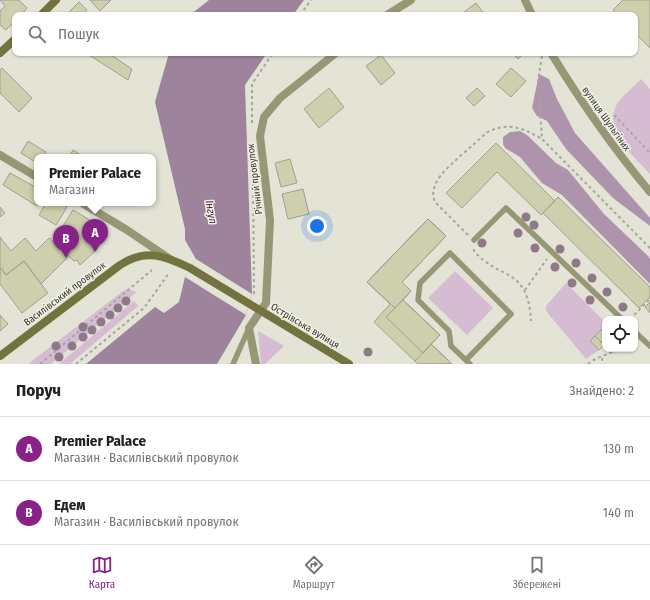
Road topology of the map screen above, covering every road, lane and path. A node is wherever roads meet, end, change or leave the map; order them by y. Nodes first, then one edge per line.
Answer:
1 (56, 0) edge
2 (311, 0) edge
3 (411, 0) edge
4 (525, 0) edge
5 (43, 12) edge
6 (302, 12) edge
7 (392, 12) edge
8 (531, 12) edge
9 (12, 42) edge
10 (0, 53) edge
11 (332, 56) edge
12 (542, 56) edge
13 (553, 56) edge
14 (614, 115) dead end
15 (542, 139) junction
16 (650, 152) edge
17 (0, 155) edge
18 (34, 175) edge
19 (650, 192) edge
20 (87, 206) edge
21 (474, 240) junction
22 (650, 248) edge
23 (553, 253) junction
24 (171, 259) junction
25 (190, 268) joint
26 (152, 270) dead end
27 (169, 273) dead end
28 (525, 290) junction
29 (650, 299) edge
30 (260, 311) junction
31 (619, 316) edge
32 (633, 316) edge
33 (531, 321) dead end
34 (249, 328) junction
35 (638, 335) edge
36 (650, 346) edge
37 (613, 352) edge
38 (0, 356) edge
39 (602, 358) junction
40 (468, 362) edge
41 (40, 364) edge
42 (76, 364) edge
43 (233, 364) edge
44 (256, 364) edge
45 (349, 364) edge
46 (588, 364) edge
47 (603, 364) edge

1 - 5 main road
2 - 6 path
3 - 7 street
4 - 8 street
9 - 10 main road
11 - 30 street, Річний провулок
12 - 15 path
13 - 19 street, вулиця Шульгіних
14 - 16 path
15 - 21 path
15 - 22 path
17 - 18 street
20 - 24 street
21 - 23 lane
21 - 28 path
23 - 28 path
23 - 31 lane
24 - 25 main road, Василівський провулок
24 - 38 main road, Василівський провулок
25 - 30 main road, Острівська вулиця
26 - 41 path
27 - 42 path
28 - 33 path
29 - 32 path
30 - 34 street, Річний провулок
30 - 45 main road, Острівська вулиця
34 - 43 lane
34 - 44 street
35 - 36 lane
37 - 39 path
39 - 46 path
39 - 47 path
40 - 40 lane

